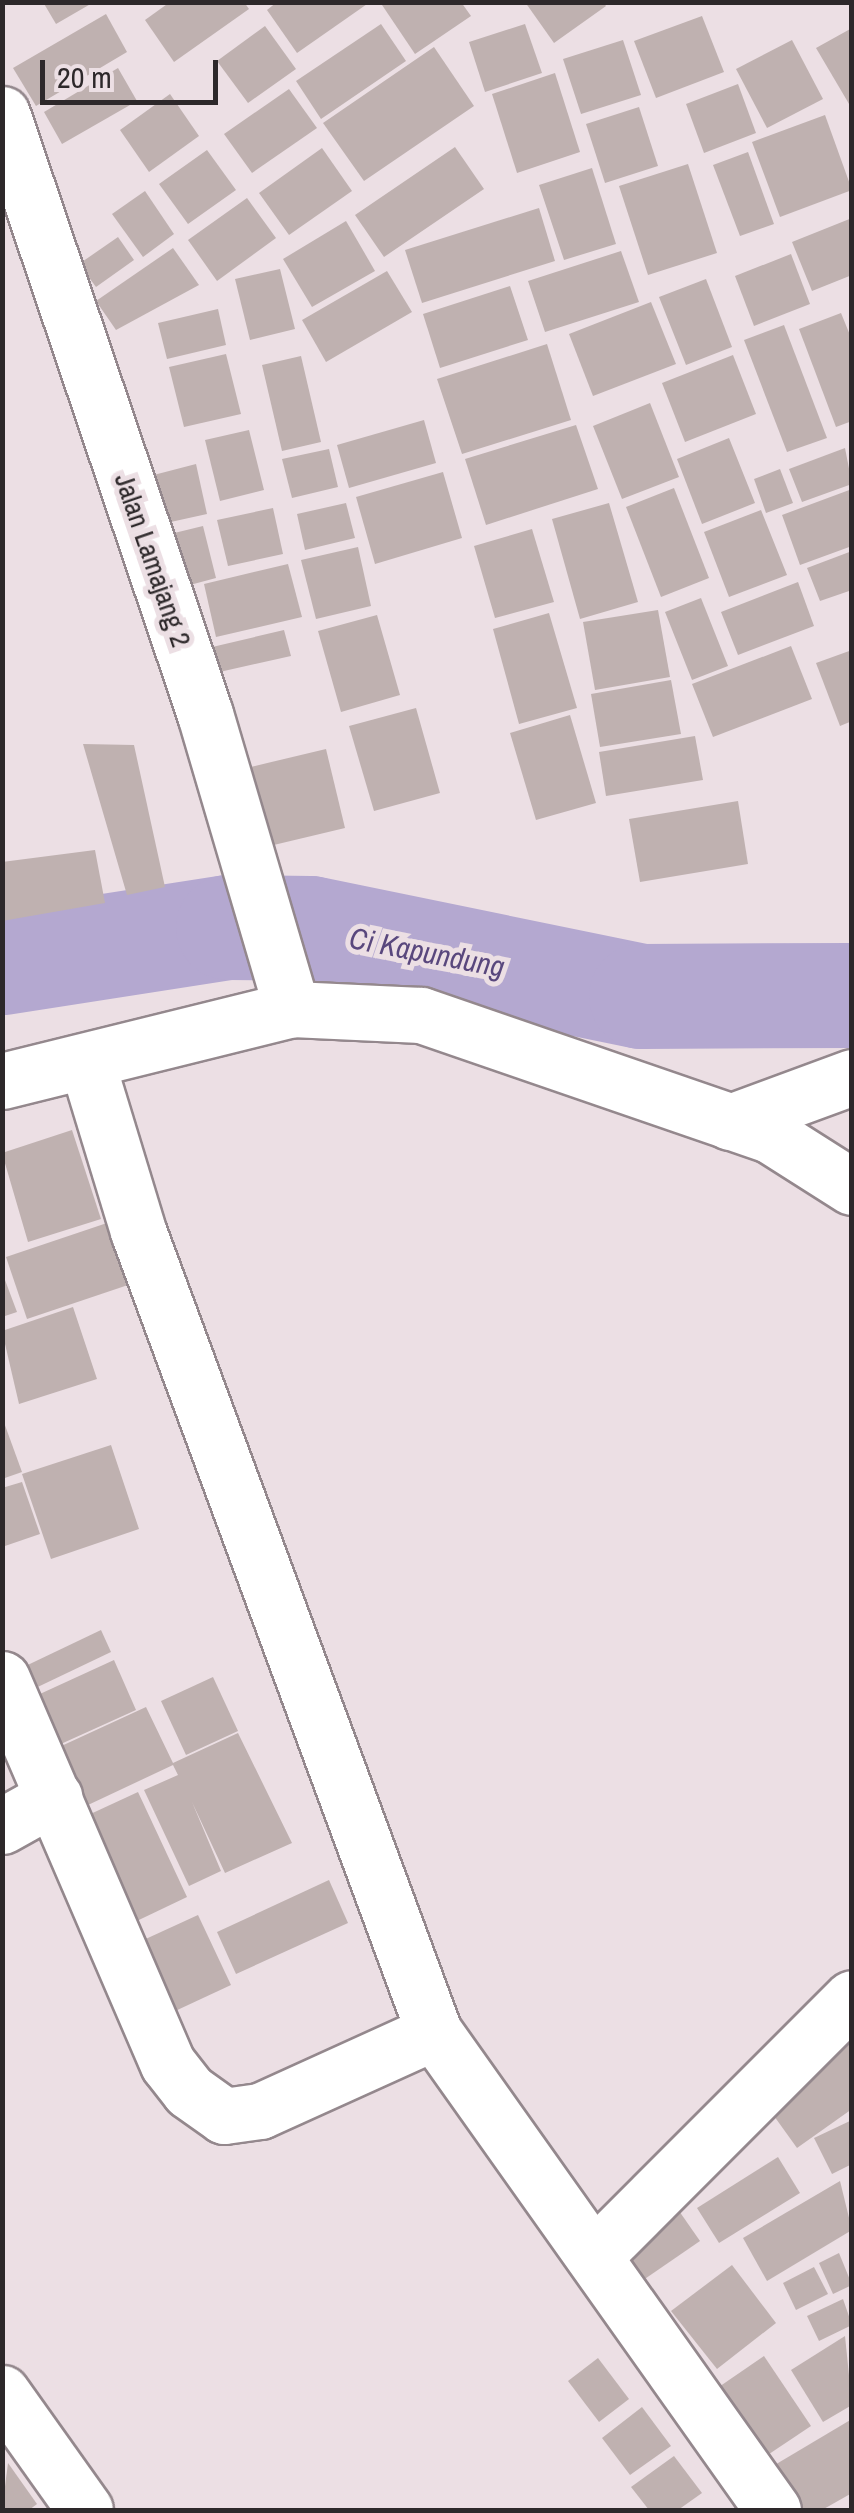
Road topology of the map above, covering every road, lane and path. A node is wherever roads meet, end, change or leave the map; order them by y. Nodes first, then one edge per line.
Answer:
1 (2, 114) edge
2 (288, 994) junction
3 (87, 1063) junction
4 (852, 1077) edge
5 (7, 1092) edge
6 (730, 1122) junction
7 (852, 1188) edge
8 (2, 1679) edge
9 (54, 1797) junction
10 (2, 1826) edge
11 (852, 1998) edge
12 (434, 2032) junction
13 (595, 2255) junction
14 (2, 2393) edge
15 (86, 2510) edge
16 (774, 2510) edge

1 - 2 street, Jalan Lamajang 2
2 - 3 street
2 - 6 street
3 - 5 street
3 - 12 street
4 - 6 street
6 - 7 street
8 - 9 street
9 - 10 street
9 - 12 street
11 - 13 street
12 - 13 street
13 - 16 street
14 - 15 street

